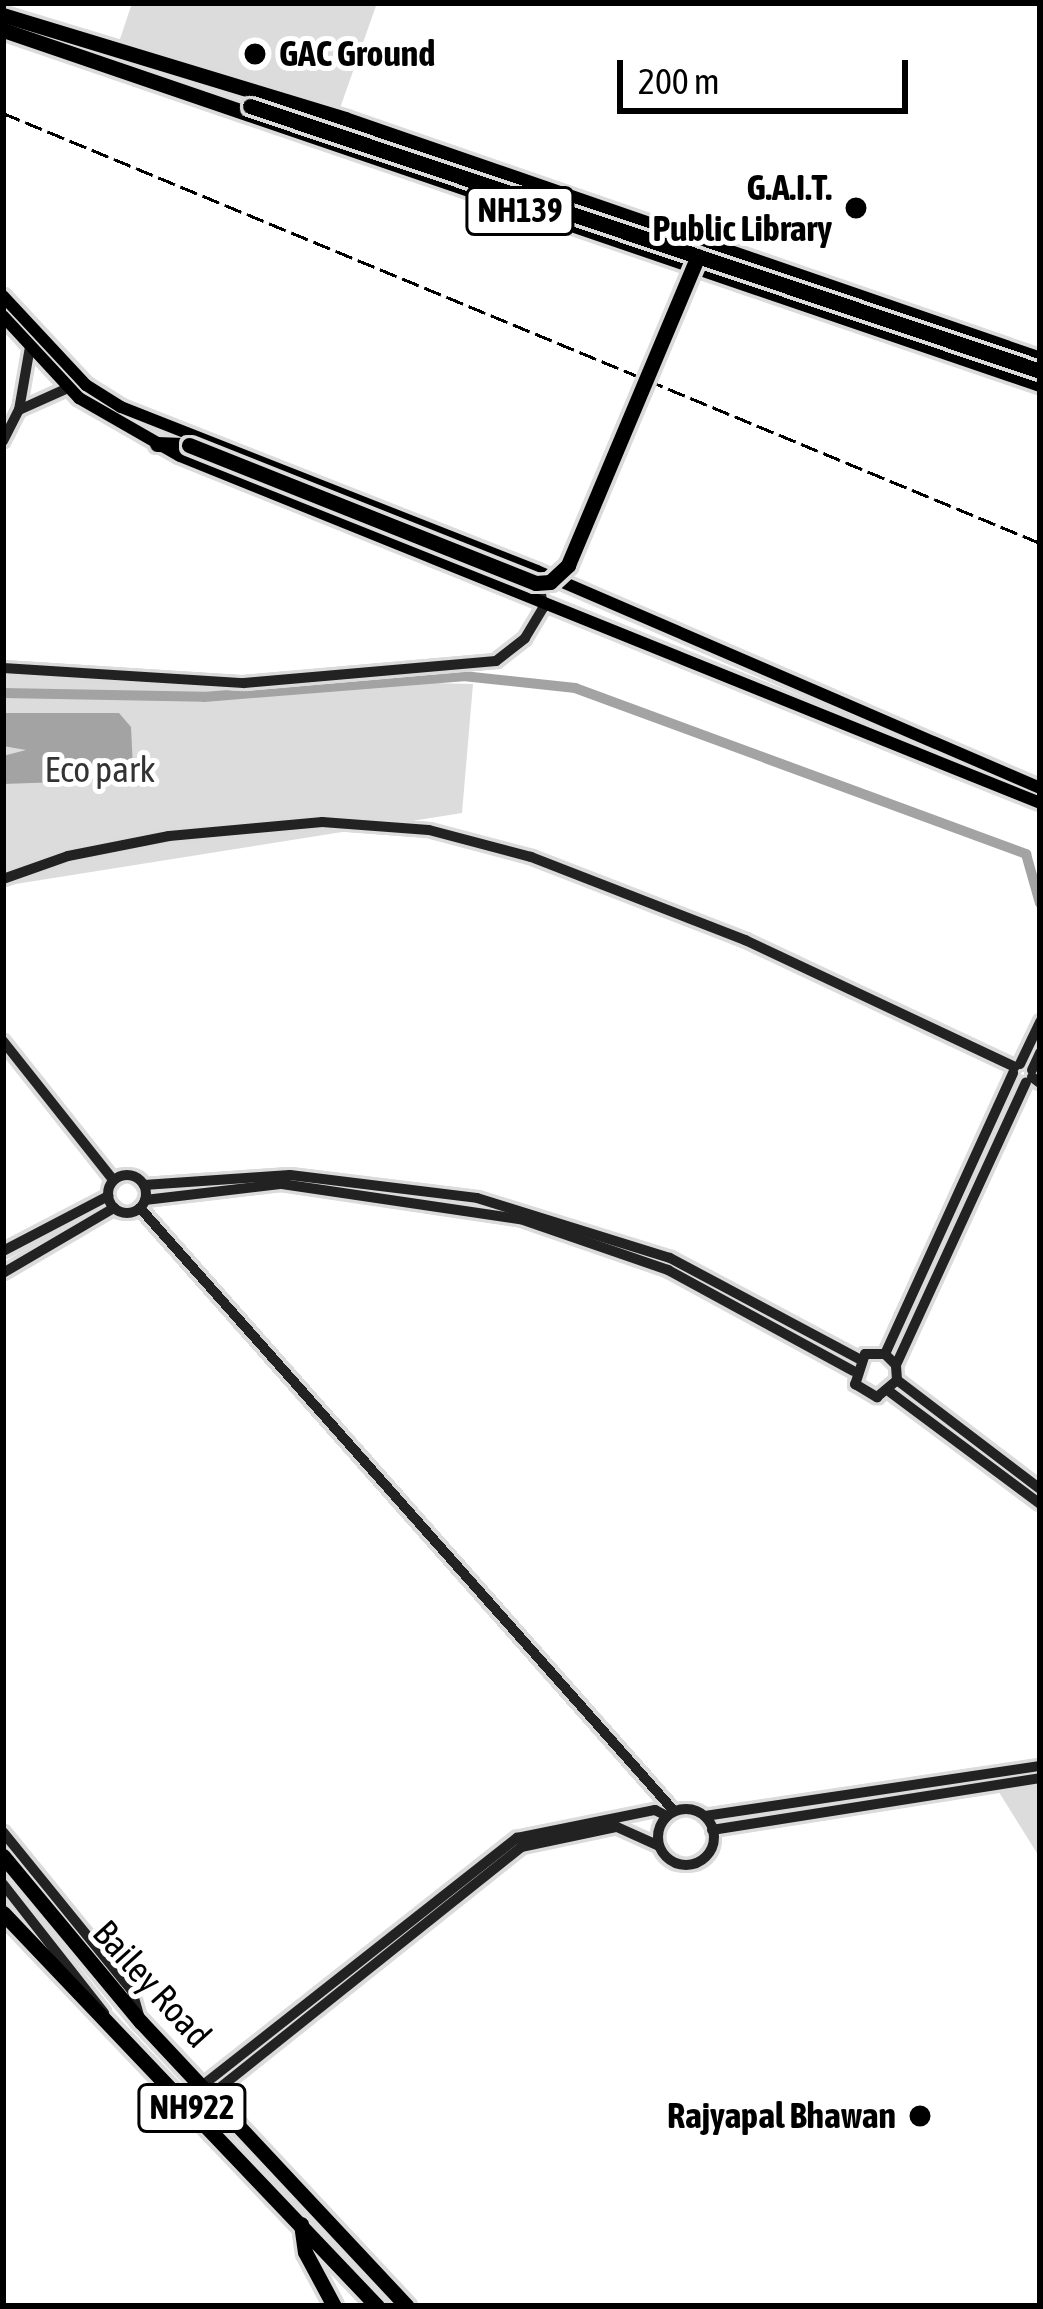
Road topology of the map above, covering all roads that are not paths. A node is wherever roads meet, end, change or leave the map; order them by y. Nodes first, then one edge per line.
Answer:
1 (3, 15) edge
2 (3, 30) edge
3 (223, 84) junction
4 (217, 104) junction
5 (246, 104) junction
6 (660, 229) junction
7 (651, 256) junction
8 (698, 256) junction
9 (3, 296) edge
10 (3, 316) edge
11 (30, 347) junction
12 (1040, 359) edge
13 (1040, 371) edge
14 (1040, 384) edge
15 (68, 388) junction
16 (19, 410) junction
17 (164, 424) junction
18 (3, 441) edge
19 (158, 444) junction
20 (184, 444) junction
21 (537, 571) junction
22 (543, 608) junction
23 (3, 668) edge
24 (1040, 788) edge
25 (1040, 803) edge
26 (3, 879) edge
27 (1040, 1022) edge
28 (3, 1041) edge
29 (1040, 1053) edge
30 (1016, 1068) junction
31 (1033, 1078) edge
32 (113, 1180) junction
33 (144, 1185) junction
34 (108, 1196) junction
35 (143, 1204) junction
36 (114, 1208) junction
37 (3, 1251) edge
38 (3, 1273) edge
39 (885, 1354) junction
40 (856, 1365) junction
41 (896, 1365) junction
42 (897, 1380) junction
43 (890, 1392) junction
44 (1040, 1490) edge
45 (1040, 1504) edge
46 (1040, 1766) edge
47 (1040, 1778) edge
48 (671, 1814) junction
49 (704, 1816) junction
50 (712, 1830) junction
51 (3, 1832) edge
52 (659, 1846) junction
53 (3, 1856) edge
54 (3, 1884) edge
55 (3, 1912) edge
56 (141, 2022) junction
57 (107, 2024) junction
58 (208, 2090) junction
59 (302, 2224) junction
60 (334, 2306) edge
61 (377, 2306) edge
62 (407, 2306) edge

1 - 3 highway, NH139
2 - 4 highway, NH139
3 - 5 highway
3 - 6 highway, NH139
4 - 5 highway
4 - 7 highway, NH139
5 - 8 highway, bridge
6 - 7 highway
6 - 12 highway, NH139
7 - 14 highway, NH139
8 - 13 highway, bridge
8 - 20 highway, bridge
9 - 17 main road
10 - 11 main road
11 - 15 main road
11 - 16 street
15 - 16 street
15 - 19 main road
16 - 18 street
17 - 20 highway
17 - 21 main road
19 - 20 highway
19 - 22 main road
21 - 22 street
21 - 24 main road
22 - 23 street
22 - 25 main road
26 - 30 street
27 - 30 street
28 - 32 street
29 - 31 street
30 - 39 street
31 - 41 street
32 - 33 street
32 - 34 street
33 - 35 street
33 - 40 street
34 - 36 street
34 - 37 street
35 - 36 street
35 - 40 street
35 - 48 street
36 - 38 street
39 - 40 street
39 - 41 street
40 - 43 street
41 - 42 street
42 - 43 street
42 - 44 street
43 - 45 street
46 - 49 street
47 - 50 street
48 - 49 street
48 - 52 street
48 - 58 street
49 - 50 street
50 - 52 street
51 - 56 street
52 - 58 street
53 - 56 highway, Bailey Road / NH922
54 - 57 street
55 - 57 highway, Bailey Road / NH922
56 - 58 highway, Bailey Road / NH922
57 - 59 highway, Bailey Road / NH922
58 - 62 highway, Bailey Road / NH922
59 - 60 highway
59 - 61 highway, Bailey Road / NH922

